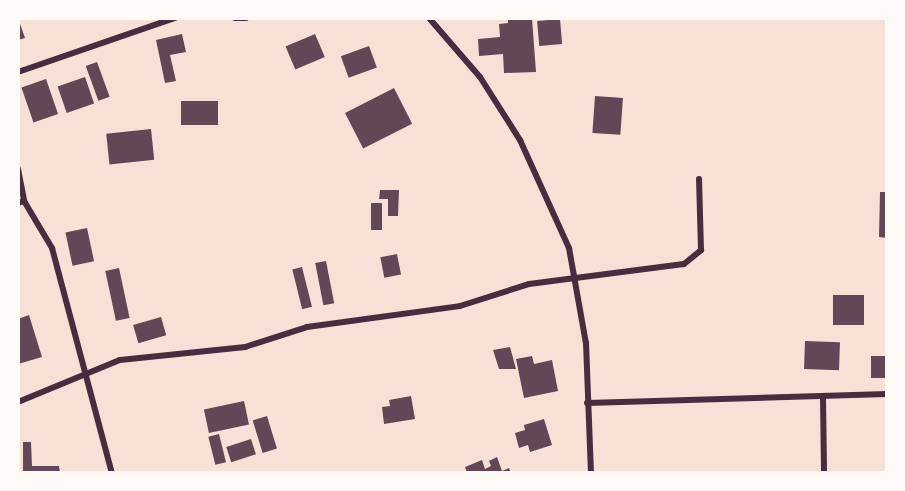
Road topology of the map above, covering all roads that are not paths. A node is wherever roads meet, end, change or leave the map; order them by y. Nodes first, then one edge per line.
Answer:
1 (175, 18) edge
2 (235, 18) edge
3 (246, 18) edge
4 (429, 18) edge
5 (18, 72) edge
6 (18, 169) edge
7 (699, 179) dead end
8 (21, 202) edge
9 (577, 279) junction
10 (86, 374) junction
11 (887, 394) edge
12 (823, 398) junction
13 (18, 402) edge
14 (587, 403) junction
15 (112, 473) edge
16 (591, 473) edge
17 (824, 473) edge

1 - 5 street
2 - 3 street
4 - 9 street
6 - 8 street
7 - 9 street
8 - 10 street
9 - 10 street
9 - 14 street
10 - 13 street
10 - 15 street
11 - 12 street
12 - 14 street
12 - 17 street
14 - 16 street

